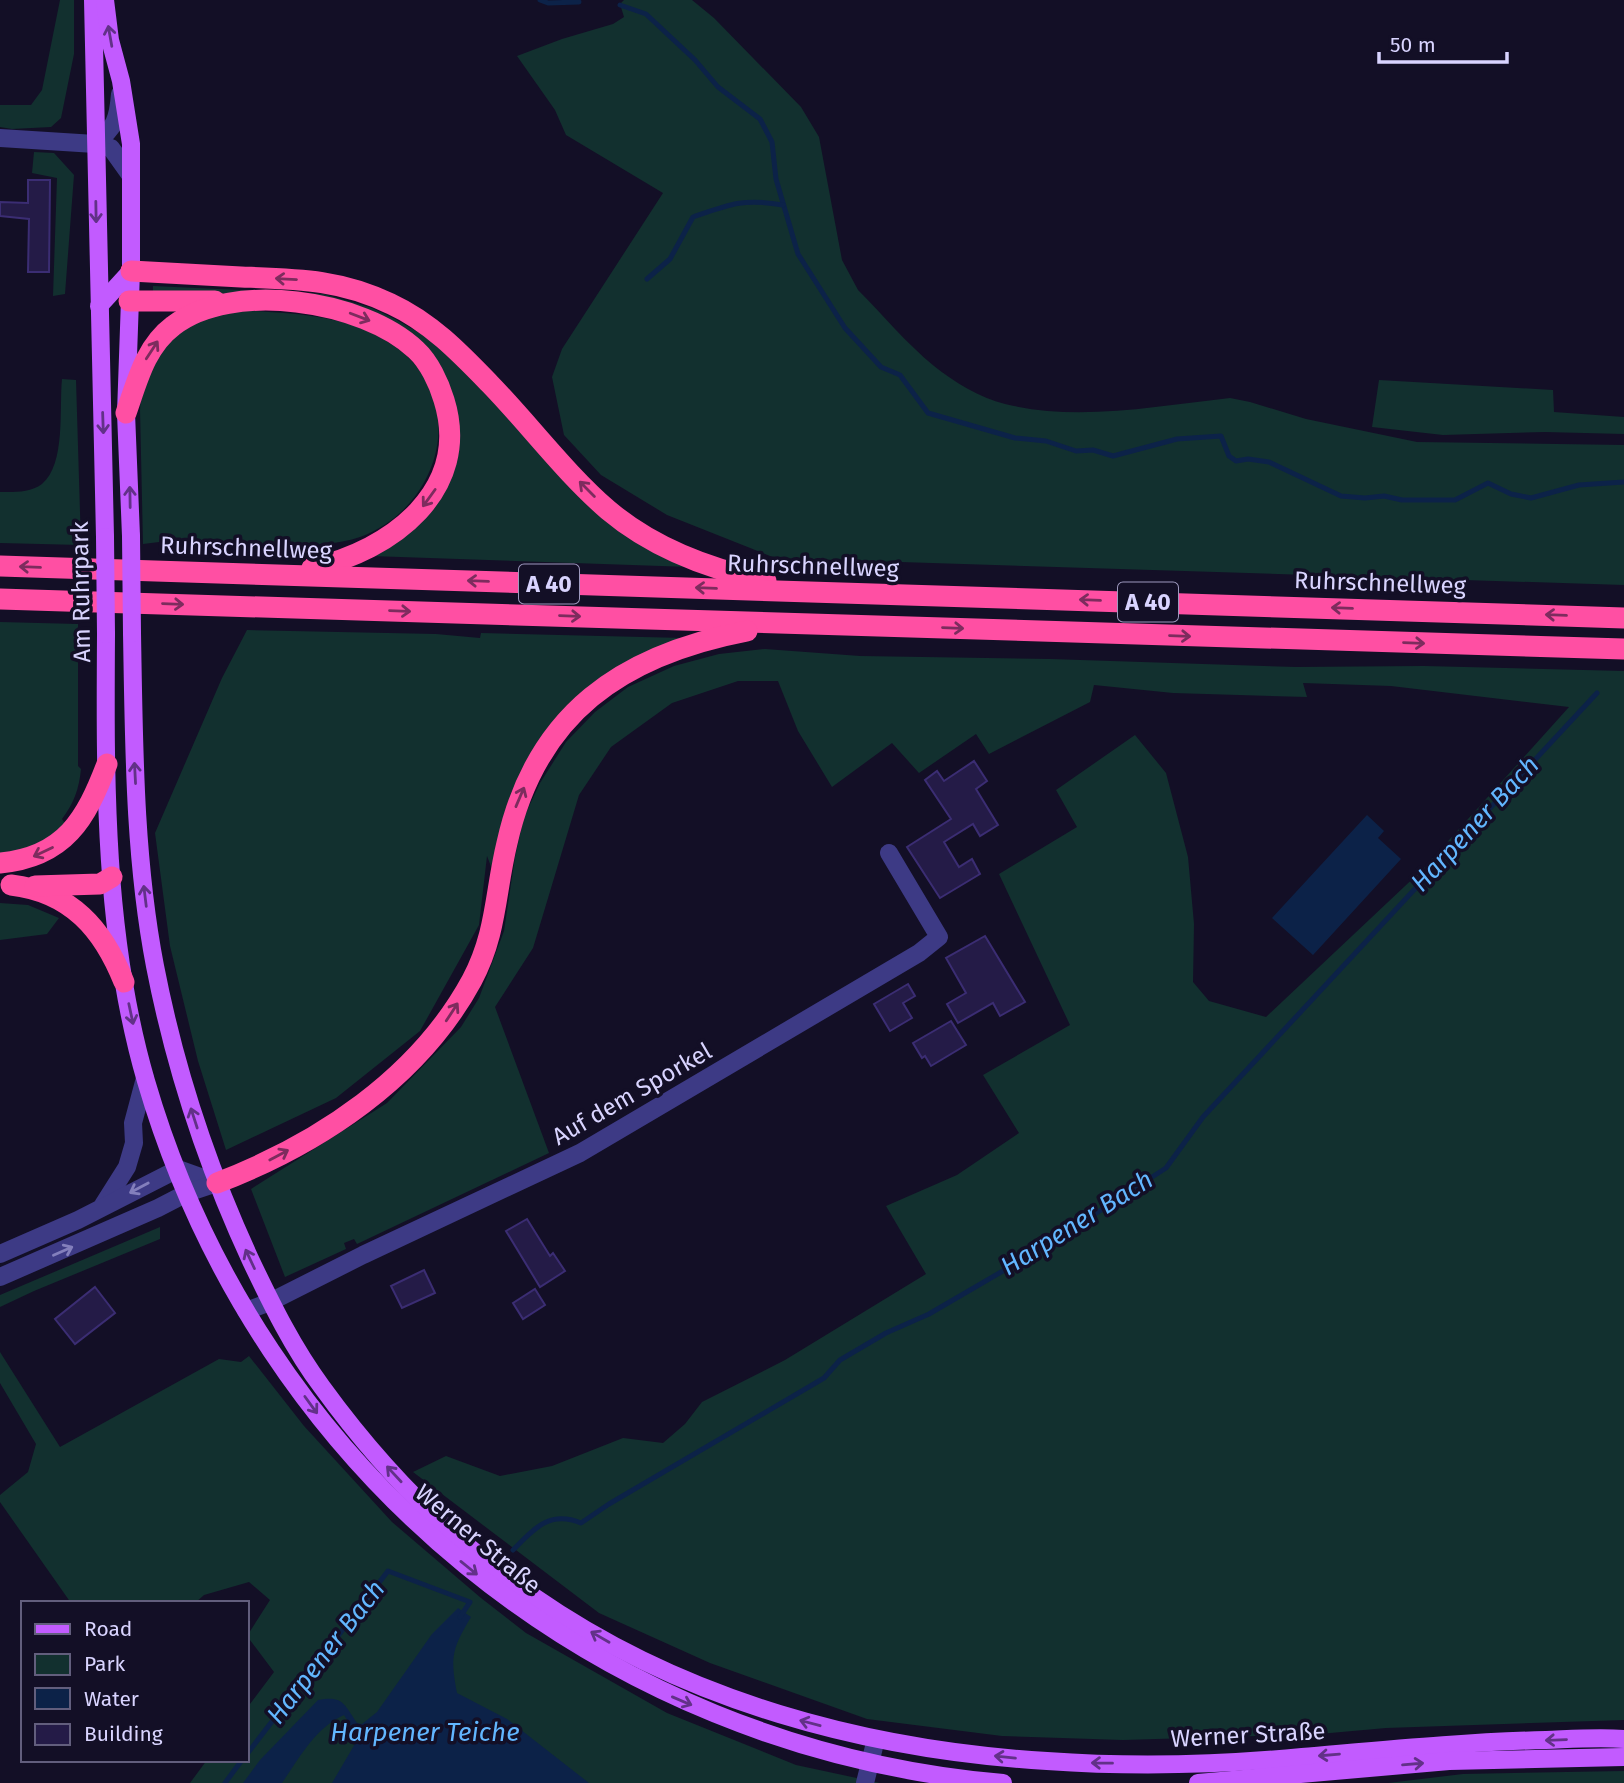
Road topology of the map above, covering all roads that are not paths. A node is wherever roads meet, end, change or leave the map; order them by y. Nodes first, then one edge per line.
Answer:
1 (93, 0) edge
2 (105, 0) edge
3 (121, 81) junction
4 (0, 138) edge
5 (95, 144) junction
6 (131, 176) junction
7 (131, 271) junction
8 (130, 301) junction
9 (240, 301) junction
10 (99, 306) junction
11 (126, 413) junction
12 (0, 566) edge
13 (250, 574) junction
14 (847, 593) junction
15 (0, 599) edge
16 (1624, 618) edge
17 (844, 625) junction
18 (1624, 649) edge
19 (107, 764) junction
20 (139, 841) junction
21 (889, 853) dead end
22 (0, 863) edge
23 (112, 877) junction
24 (6, 885) edge
25 (124, 982) junction
26 (145, 1078) junction
27 (178, 1169) junction
28 (216, 1182) junction
29 (187, 1193) junction
30 (100, 1209) junction
31 (0, 1254) edge
32 (0, 1277) edge
33 (270, 1302) junction
34 (246, 1311) junction
35 (876, 1739) junction
36 (1624, 1739) edge
37 (1624, 1757) edge
38 (870, 1764) junction
39 (865, 1783) edge
40 (1003, 1783) edge
41 (1198, 1783) edge

1 - 5 main road, Am Ruhrpark
3 -> 2 main road, Am Ruhrpark
3 - 5 street
3 - 6 main road, Am Ruhrpark
4 - 5 street
5 - 6 street
5 -> 10 main road, Am Ruhrpark
6 - 7 main road, Am Ruhrpark
7 - 8 main road, Am Ruhrpark
7 - 10 main road
14 -> 7 highway
8 - 9 highway
8 - 10 main road
8 - 11 main road, Am Ruhrpark
11 -> 9 highway
9 -> 13 highway
10 -> 19 main road, Am Ruhrpark, bridge
20 -> 11 main road, Am Ruhrpark, bridge
13 -> 12 highway, Ruhrschnellweg / A 40
14 -> 13 highway, Ruhrschnellweg / A 40
16 -> 14 highway, Ruhrschnellweg / A 40
15 -> 17 highway, A 40
17 -> 18 highway, A 40
28 -> 17 highway
19 -> 22 highway
19 - 23 main road, Am Ruhrpark
20 - 23 main road
28 -> 20 main road, Am Ruhrpark
21 - 33 street, Auf dem Sporkel
23 - 24 highway
23 - 25 main road, Am Ruhrpark
24 - 25 highway
25 -> 26 main road, Am Ruhrpark
26 - 27 main road, Am Ruhrpark
26 - 30 street
27 - 28 street
27 - 29 main road, Am Ruhrpark
27 -> 30 street
28 - 29 street
33 -> 28 main road, Werner Straße
32 -> 29 street
29 - 34 main road, Werner Straße
30 - 31 street
33 - 34 street, Auf dem Sporkel
35 -> 33 main road, Werner Straße
34 -> 38 main road, Werner Straße
36 -> 35 main road, Werner Straße
35 - 38 street
41 -> 37 main road, Werner Straße
38 - 39 street
38 - 40 main road, Werner Straße

